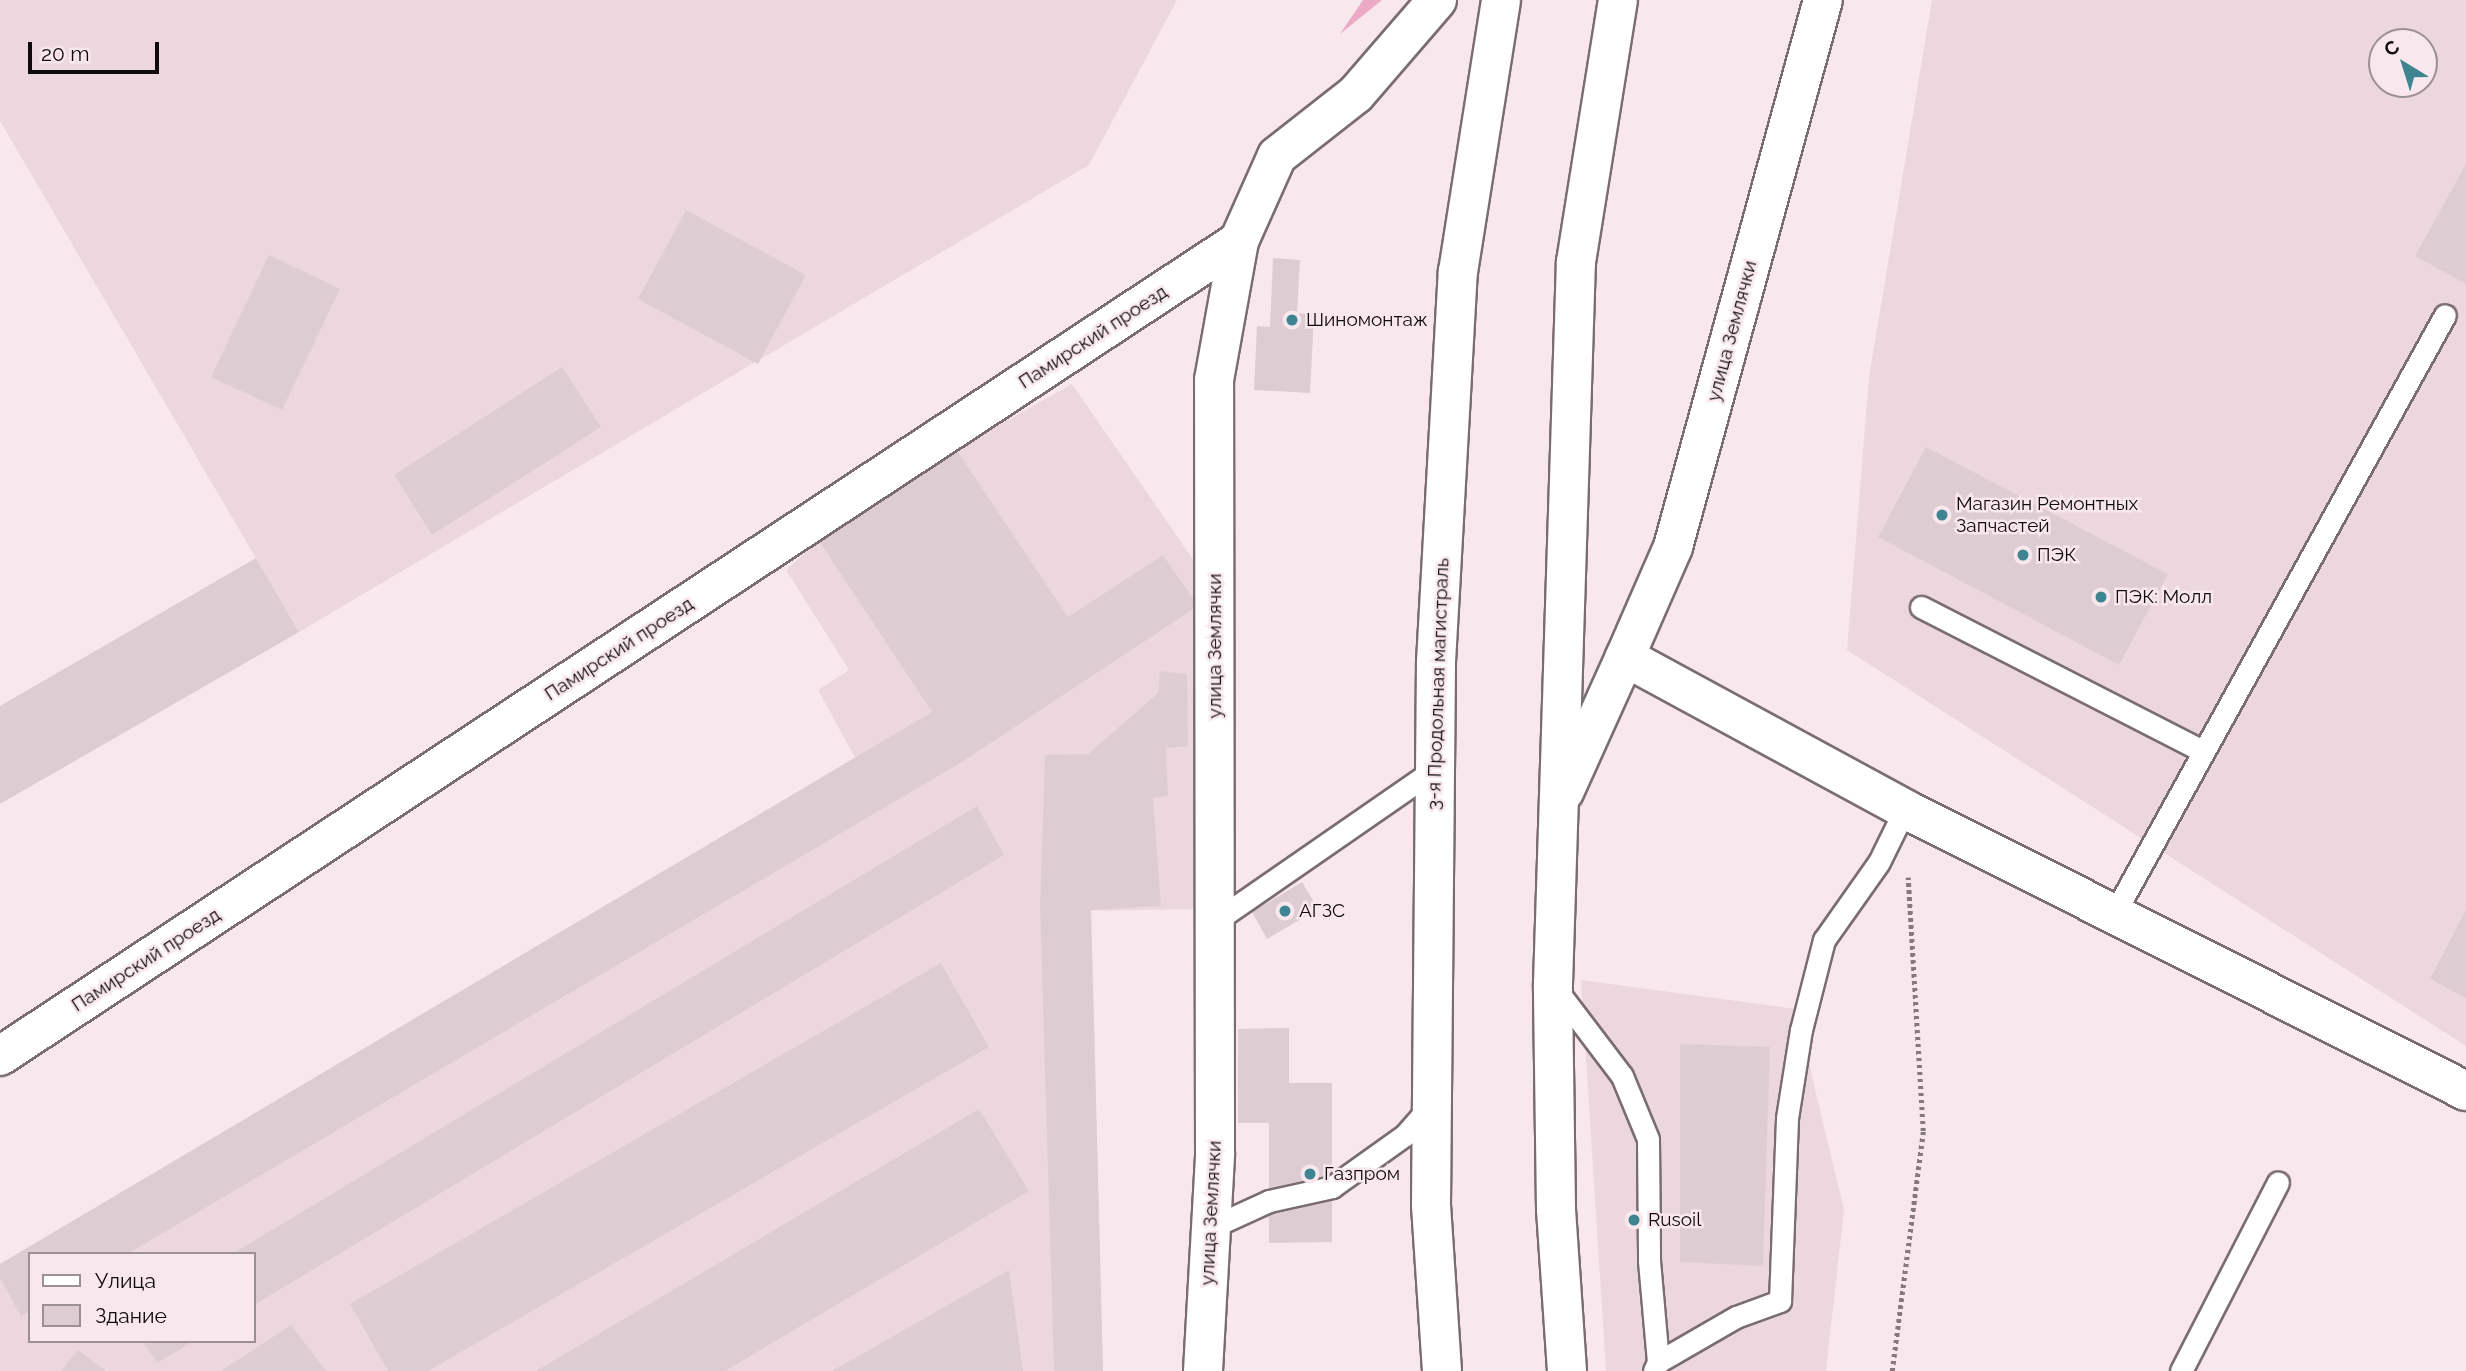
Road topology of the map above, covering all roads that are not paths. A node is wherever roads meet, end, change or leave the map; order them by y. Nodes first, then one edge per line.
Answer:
1 (1437, 0) edge
2 (1501, 0) edge
3 (1618, 0) edge
4 (1823, 0) edge
5 (1239, 241) junction
6 (2445, 315) dead end
7 (1921, 607) dead end
8 (1625, 657) junction
9 (2203, 751) junction
10 (1435, 769) junction
11 (1557, 806) junction
12 (1905, 809) junction
13 (2114, 914) junction
14 (1217, 920) junction
15 (1553, 984) junction
16 (0, 1056) edge
17 (2466, 1091) edge
18 (1432, 1104) junction
19 (2278, 1182) dead end
20 (1210, 1228) junction
21 (1656, 1367) edge
22 (1203, 1371) edge
23 (1442, 1371) edge
24 (1567, 1371) edge
25 (2181, 1371) edge

1 - 5 main road, улица Землячки
2 - 10 main road, 3-я Продольная магистраль
3 - 11 main road
4 - 8 main road, улица Землячки
5 - 14 main road, улица Землячки
5 - 16 main road, Памирский проезд
6 - 9 lane
7 - 9 lane
8 - 11 main road, улица Землячки
8 - 12 main road
9 - 13 lane
10 - 14 lane
10 - 18 main road, 3-я Продольная магистраль
11 - 15 main road
12 - 13 main road
12 - 21 lane
13 - 17 main road
14 - 20 main road, улица Землячки
15 - 21 lane
15 - 24 main road
18 - 20 lane
18 - 23 main road, 3-я Продольная магистраль
19 - 25 lane
20 - 22 main road, улица Землячки

